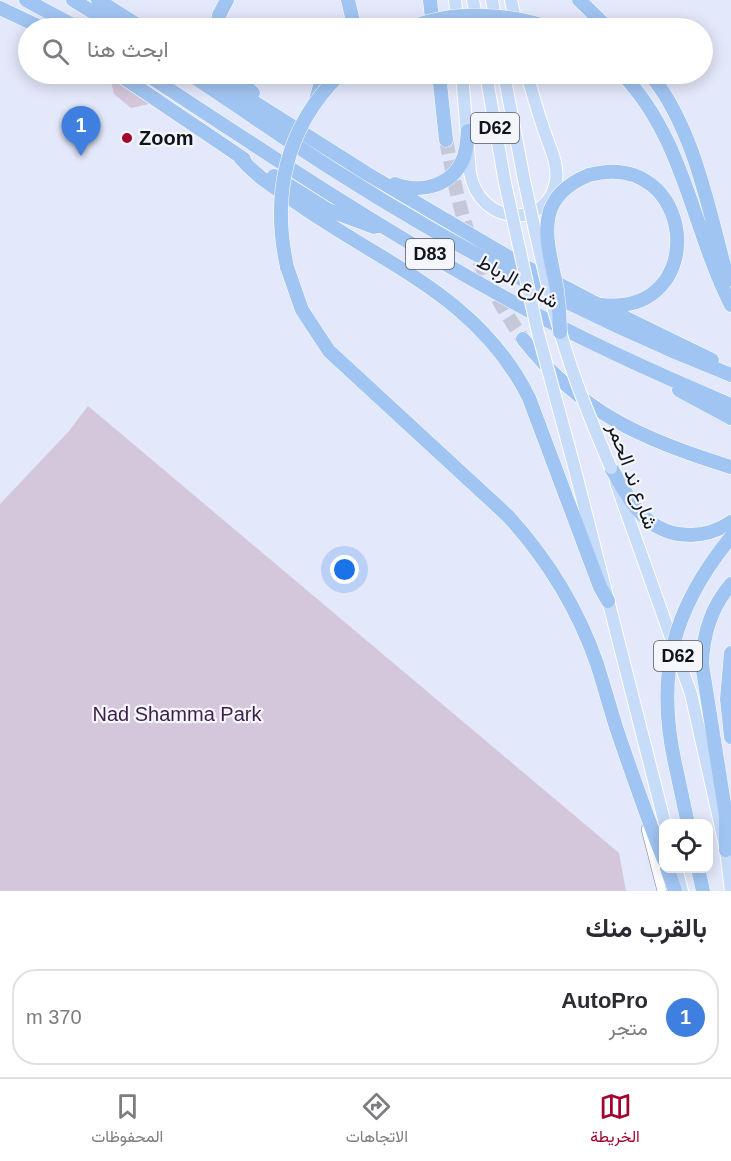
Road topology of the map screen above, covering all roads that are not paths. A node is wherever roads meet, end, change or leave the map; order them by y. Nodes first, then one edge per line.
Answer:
1 (26, 0) edge
2 (73, 0) edge
3 (98, 0) edge
4 (227, 0) edge
5 (348, 0) edge
6 (430, 0) edge
7 (455, 0) edge
8 (473, 0) edge
9 (492, 0) edge
10 (511, 0) edge
11 (579, 0) edge
12 (0, 8) edge
13 (21, 18) edge
14 (59, 18) edge
15 (103, 18) edge
16 (126, 18) edge
17 (219, 18) edge
18 (352, 18) edge
19 (433, 18) edge
20 (450, 18) edge
21 (457, 18) edge
22 (476, 18) edge
23 (495, 18) edge
24 (511, 18) edge
25 (515, 18) edge
26 (598, 18) edge
27 (133, 84) edge
28 (162, 84) edge
29 (204, 84) edge
30 (226, 84) edge
31 (243, 84) edge
32 (322, 84) edge
33 (332, 84) edge
34 (439, 84) edge
35 (463, 84) edge
36 (488, 84) edge
37 (506, 84) edge
38 (530, 84) edge
39 (631, 84) edge
40 (657, 84) edge
41 (315, 104) junction
42 (296, 128) junction
43 (468, 131) junction
44 (446, 140) tunnel mouth
45 (238, 155) junction
46 (366, 173) junction
47 (388, 230) junction
48 (731, 291) edge
49 (592, 302) junction
50 (731, 305) edge
51 (560, 332) junction
52 (523, 339) tunnel mouth
53 (652, 372) junction
54 (731, 374) edge
55 (731, 405) edge
56 (731, 418) edge
57 (731, 467) edge
58 (610, 468) junction
59 (731, 522) edge
60 (731, 537) edge
61 (731, 584) edge
62 (608, 601) junction
63 (731, 653) edge
64 (731, 737) edge
65 (636, 786) junction
66 (664, 819) edge
67 (687, 819) edge
68 (659, 849) edge
69 (726, 850) junction
70 (669, 873) edge
71 (677, 873) edge
72 (699, 873) edge
73 (662, 891) edge
74 (675, 891) edge
75 (682, 891) edge
76 (703, 891) edge
77 (730, 891) edge

1 - 14 highway
2 - 15 highway
3 - 16 highway
4 - 17 highway
5 - 18 highway
6 - 19 highway
7 - 21 main road
8 - 22 main road
9 - 23 main road
10 - 25 main road
11 - 26 highway
12 - 13 highway
20 - 24 highway, bridge
27 - 45 highway
28 - 47 highway, شارع الرباط / D83
29 - 54 highway, شارع الرباط / D83
30 - 42 highway
31 - 42 highway
32 - 41 highway
33 - 41 highway, bridge
34 - 44 highway
35 - 43 main road
36 - 62 main road, D62, bridge
37 - 51 main road, شارع ند الحمر / D62, bridge
38 - 43 main road
39 - 50 highway
40 - 48 highway
41 - 65 highway, bridge
42 - 46 highway
43 - 46 highway
45 - 47 highway
45 - 62 highway
46 - 49 highway
47 - 53 highway, شارع الرباط / D83
49 - 51 highway, bridge
49 - 54 highway
51 - 58 main road, شارع ند الحمر / D62, bridge
52 - 57 highway
53 - 55 highway, شارع الرباط / D83
53 - 56 highway
58 - 59 highway
58 - 69 main road, شارع ند الحمر / D62
60 - 67 highway, bridge
61 - 69 highway
62 - 66 main road, D62
63 - 64 highway
65 - 68 highway
65 - 73 street
69 - 77 main road, شارع ند الحمر / D62
70 - 74 highway
71 - 75 main road
72 - 76 highway

